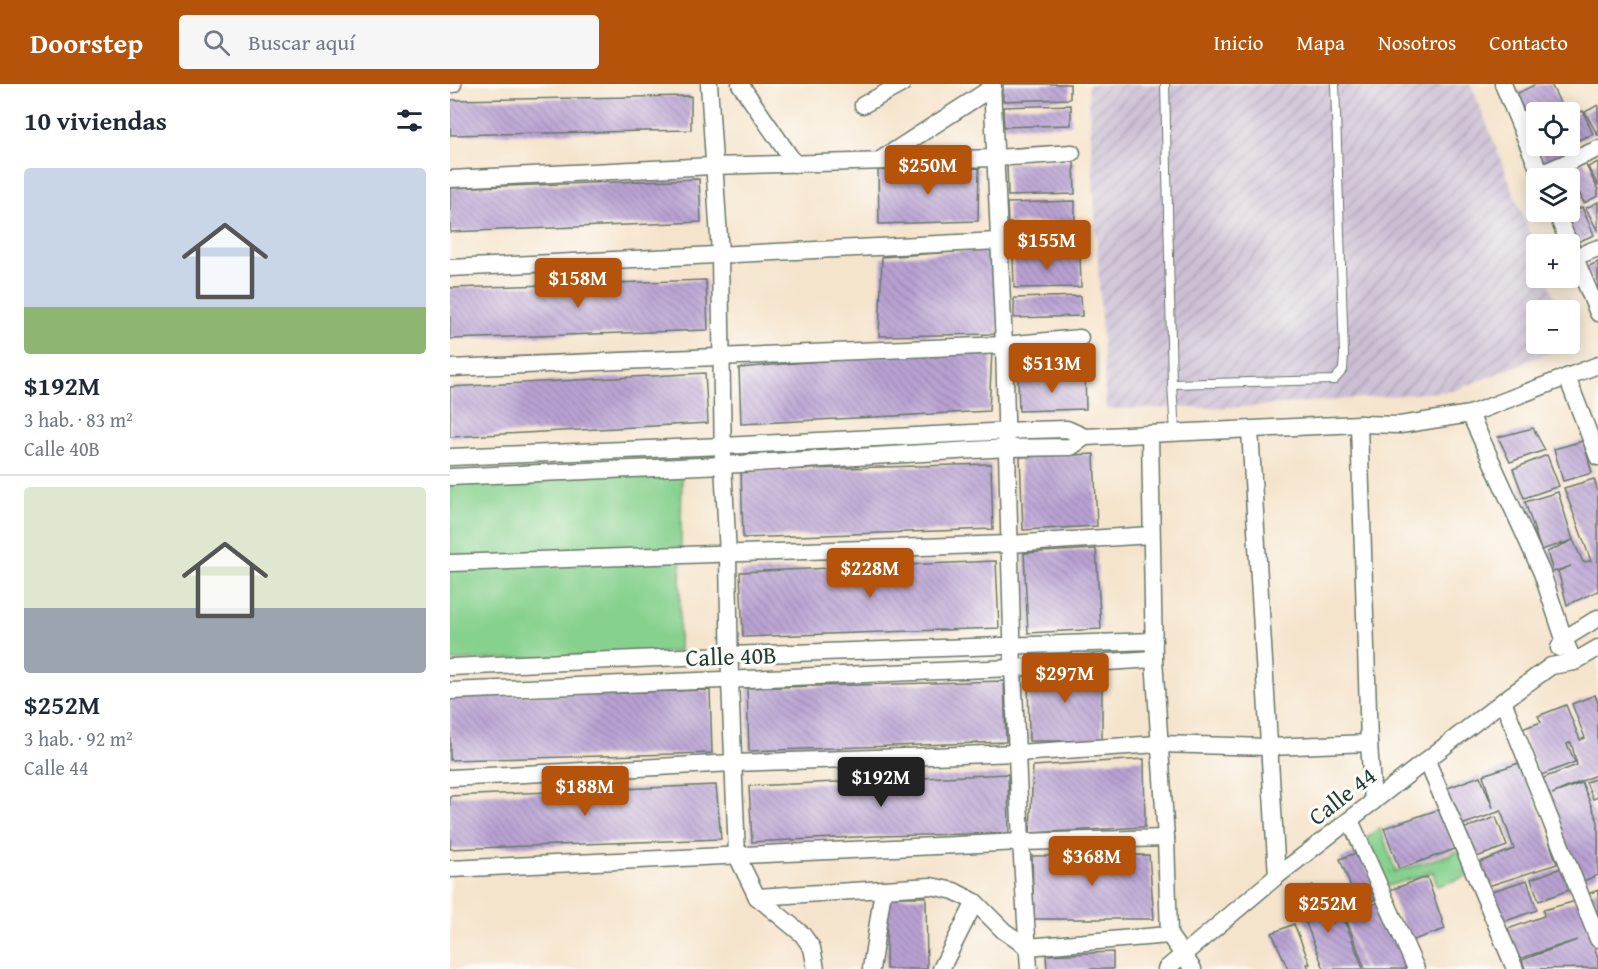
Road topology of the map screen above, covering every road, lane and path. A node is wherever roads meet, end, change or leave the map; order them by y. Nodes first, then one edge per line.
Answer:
1 (709, 84) edge
2 (740, 84) edge
3 (902, 84) edge
4 (1165, 84) edge
5 (1335, 84) edge
6 (1507, 85) edge
7 (992, 86) edge
8 (863, 105) dead end
9 (1598, 149) edge
10 (1072, 153) dead end
11 (996, 158) junction
12 (879, 161) junction
13 (795, 164) junction
14 (713, 166) junction
15 (1538, 168) edge
16 (1558, 168) edge
17 (450, 179) edge
18 (1079, 240) dead end
19 (999, 241) junction
20 (1598, 248) edge
21 (720, 254) junction
22 (1580, 255) edge
23 (450, 268) edge
24 (1580, 269) edge
25 (1598, 313) edge
26 (1080, 338) dead end
27 (1004, 345) junction
28 (721, 356) junction
29 (1598, 365) edge
30 (450, 368) edge
31 (1568, 377) junction
32 (1172, 384) junction
33 (1470, 414) junction
34 (1359, 424) junction
35 (1250, 430) junction
36 (1006, 431) junction
37 (1175, 433) junction
38 (1150, 435) junction
39 (1085, 437) junction
40 (723, 446) junction
41 (1006, 448) junction
42 (450, 457) edge
43 (1598, 457) edge
44 (723, 465) junction
45 (450, 477) edge
46 (1151, 535) junction
47 (1008, 544) junction
48 (728, 554) junction
49 (450, 563) edge
50 (1598, 618) edge
51 (1564, 639) junction
52 (1154, 641) junction
53 (1013, 647) junction
54 (1598, 648) edge
55 (729, 656) junction
56 (1154, 660) junction
57 (1574, 662) junction
58 (1551, 666) junction
59 (450, 667) edge
60 (1013, 668) junction
61 (730, 681) junction
62 (450, 691) edge
63 (1503, 701) junction
64 (1369, 743) junction
65 (1159, 744) junction
66 (1269, 747) junction
67 (1017, 753) junction
68 (1427, 761) junction
69 (733, 763) junction
70 (450, 778) edge
71 (1373, 802) junction
72 (1350, 820) junction
73 (1166, 838) junction
74 (1021, 842) junction
75 (737, 856) junction
76 (450, 869) edge
77 (1277, 876) junction
78 (883, 890) junction
79 (757, 897) junction
80 (975, 902) junction
81 (1169, 935) junction
82 (1598, 939) edge
83 (1027, 947) junction
84 (1188, 962) edge
85 (816, 969) edge
86 (871, 969) edge
87 (941, 969) edge
88 (1029, 969) edge
89 (1166, 969) edge
90 (1416, 969) edge
91 (1515, 969) edge

1 - 14 street
2 - 13 street
3 - 8 street
4 - 32 lane
5 - 32 lane
6 - 15 street
7 - 11 street
7 - 12 street
9 - 16 street
10 - 11 street
11 - 12 street
11 - 19 street
12 - 13 street
13 - 14 street
14 - 17 street
14 - 21 street
18 - 19 street
19 - 21 street
19 - 27 street
20 - 22 street
21 - 23 street
21 - 28 street
24 - 25 street
26 - 27 street
27 - 28 street
27 - 36 street
28 - 30 street
28 - 40 street
29 - 31 street
31 - 33 street
31 - 43 street
32 - 37 lane
33 - 34 street
33 - 51 street
34 - 35 street
34 - 64 street
35 - 37 street
35 - 66 street
36 - 39 street
36 - 40 street
36 - 41 street
37 - 38 street
38 - 39 street
38 - 46 street
39 - 41 street
40 - 42 street
40 - 44 street
41 - 44 street
41 - 47 street
44 - 45 street
44 - 48 street
46 - 47 street
46 - 52 street
47 - 48 street
47 - 53 street
48 - 49 street
48 - 55 street
50 - 51 street
51 - 57 street
51 - 58 street, Calle 44
52 - 53 street, Calle 40B
52 - 56 street
53 - 55 street, Calle 40B
53 - 60 street
54 - 57 street, Calle 44
55 - 59 street, Calle 40B
55 - 61 street
56 - 60 street, Calle 40B
56 - 65 street
57 - 58 street, Calle 44
58 - 63 street, Calle 44
60 - 61 street, Calle 40B
60 - 67 street
61 - 62 street, Calle 40B
61 - 69 street
63 - 68 street, Calle 44
63 - 82 street
64 - 66 street
64 - 71 street
65 - 66 street
65 - 67 street
65 - 73 street
66 - 77 street
67 - 69 street
67 - 74 street
68 - 71 street, Calle 44
68 - 91 street
69 - 70 street
69 - 75 street
71 - 72 street, Calle 44
72 - 77 street, Calle 44
72 - 90 street
73 - 74 street
73 - 81 street
74 - 75 street
74 - 83 street
75 - 76 street
75 - 79 street
77 - 84 street, Calle 44
78 - 79 street
78 - 80 street
78 - 86 street
79 - 85 street
80 - 83 street
80 - 87 street
81 - 83 street
81 - 84 street
83 - 88 street
84 - 89 street, Calle 44

